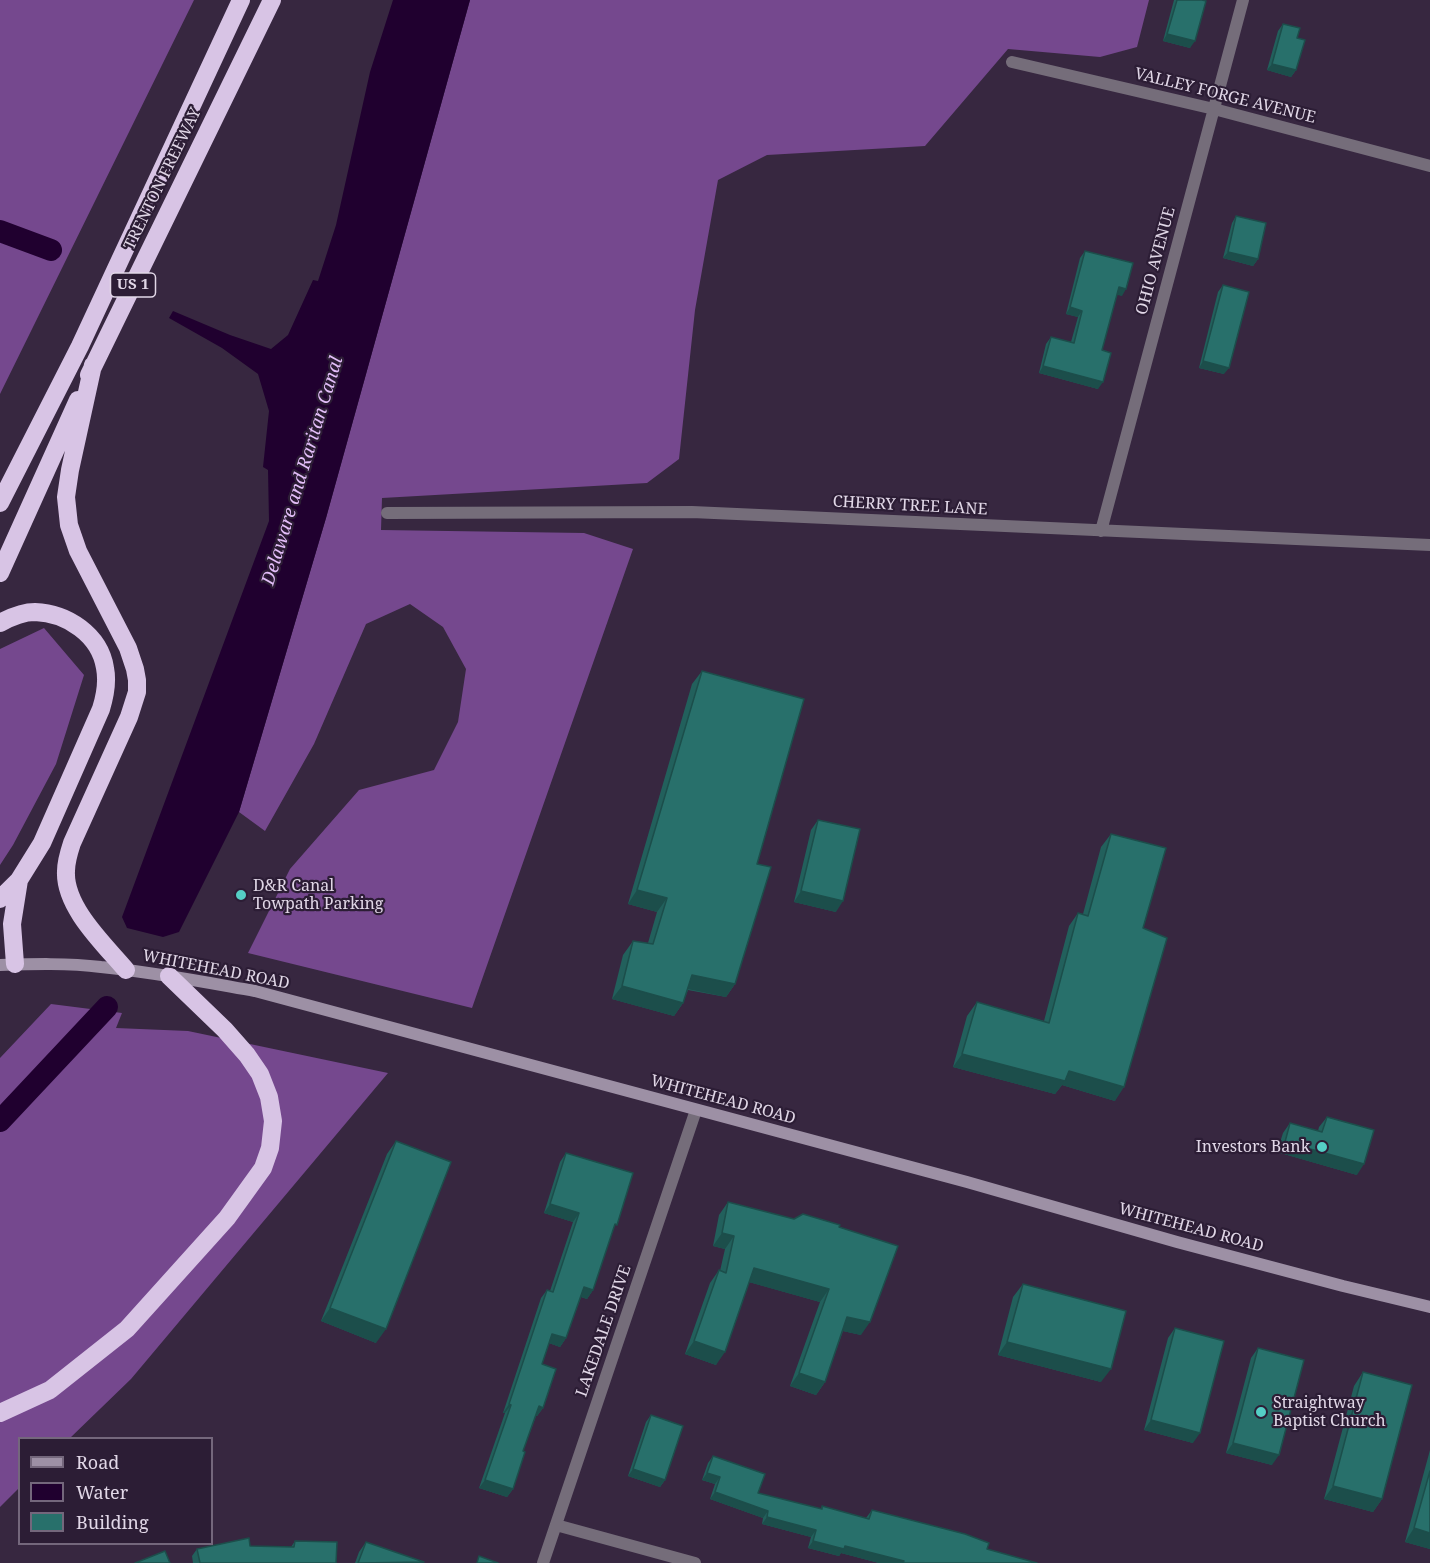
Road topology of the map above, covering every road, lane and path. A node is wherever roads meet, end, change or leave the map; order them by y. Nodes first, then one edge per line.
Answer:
1 (241, 0) edge
2 (272, 0) edge
3 (1243, 0) edge
4 (1012, 62) dead end
5 (1214, 109) junction
6 (1430, 166) edge
7 (93, 365) junction
8 (0, 503) edge
9 (387, 513) dead end
10 (1101, 531) junction
11 (1430, 545) edge
12 (0, 573) edge
13 (0, 622) edge
14 (19, 880) junction
15 (0, 899) edge
16 (7, 964) edge
17 (126, 970) junction
18 (169, 976) junction
19 (696, 1110) junction
20 (1430, 1307) edge
21 (0, 1413) edge
22 (556, 1525) junction
23 (543, 1563) edge
24 (695, 1563) edge

1 - 8 highway, TRENTON FREEWAY / US 1
2 - 7 highway, TRENTON FREEWAY / US 1
3 - 5 street, OHIO AVENUE
4 - 5 street, VALLEY FORGE AVENUE
5 - 6 street, VALLEY FORGE AVENUE
5 - 10 street, OHIO AVENUE
7 - 12 highway, TRENTON FREEWAY / US 1
7 - 17 highway
9 - 10 street, CHERRY TREE LANE
10 - 11 street, CHERRY TREE LANE
13 - 14 highway
14 - 15 highway
14 - 16 highway
16 - 17 main road, WHITEHEAD ROAD
17 - 18 main road, WHITEHEAD ROAD
18 - 19 main road, WHITEHEAD ROAD
18 - 21 highway
19 - 20 main road, WHITEHEAD ROAD
19 - 22 street, LAKEDALE DRIVE
22 - 23 street, LAKEDALE DRIVE
22 - 24 street

